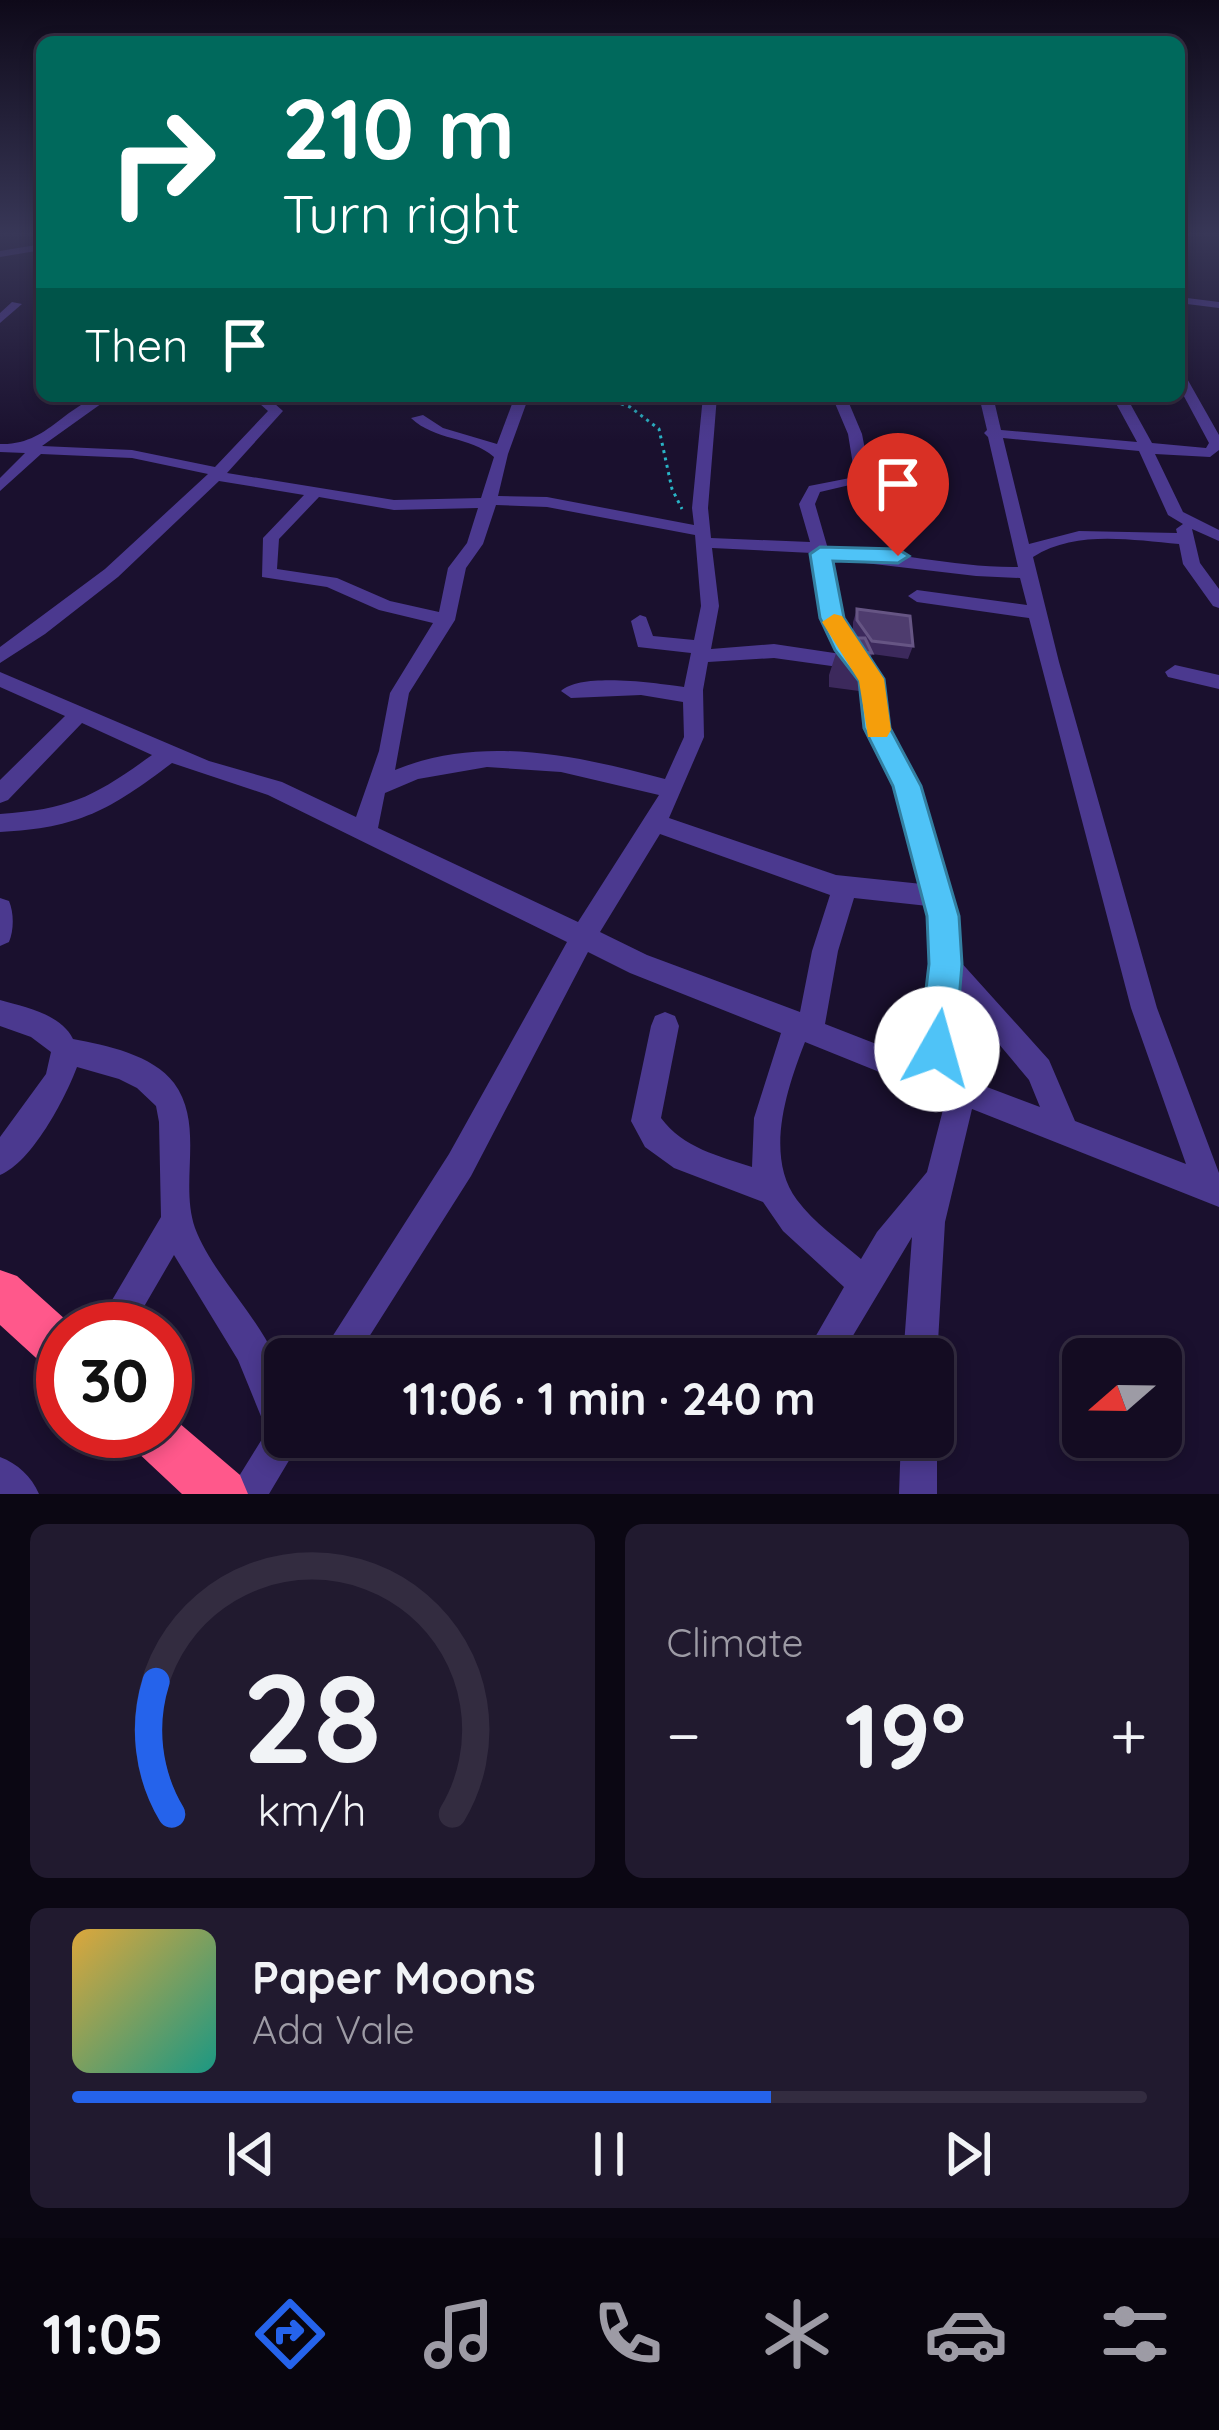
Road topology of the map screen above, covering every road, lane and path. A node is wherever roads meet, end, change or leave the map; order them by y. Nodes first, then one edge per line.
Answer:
1 (1186, 302) edge
2 (16, 304) dead end
3 (1219, 305) edge
4 (0, 319) edge
5 (1185, 381) edge
6 (97, 402) edge
7 (261, 402) edge
8 (286, 402) edge
9 (520, 402) edge
10 (619, 402) edge
11 (710, 402) edge
12 (842, 402) edge
13 (987, 402) edge
14 (1121, 402) edge
15 (275, 405) junction
16 (418, 418) dead end
17 (991, 433) junction
18 (0, 448) edge
19 (33, 449) junction
20 (1147, 451) junction
21 (501, 453) junction
22 (218, 474) junction
23 (0, 486) edge
24 (315, 492) junction
25 (489, 501) junction
26 (703, 530) junction
27 (1184, 531) junction
28 (1219, 536) edge
29 (820, 551) junction
30 (1026, 563) junction
31 (916, 596) dead end
32 (1219, 602) edge
33 (1038, 613) junction
34 (446, 620) junction
35 (640, 621) dead end
36 (701, 651) junction
37 (0, 656) edge
38 (860, 663) junction
39 (1175, 672) dead end
40 (0, 679) edge
41 (1219, 682) edge
42 (572, 691) dead end
43 (694, 696) junction
44 (79, 714) junction
45 (170, 753) junction
46 (377, 787) junction
47 (673, 790) junction
48 (0, 794) edge
49 (0, 823) edge
50 (655, 823) junction
51 (367, 832) junction
52 (845, 887) junction
53 (937, 896) junction
54 (0, 909) edge
55 (0, 934) edge
56 (584, 937) junction
57 (946, 964) junction
58 (0, 1013) edge
59 (995, 1025) junction
60 (665, 1026) dead end
61 (805, 1027) junction
62 (66, 1052) junction
63 (948, 1089) junction
64 (1066, 1134) junction
65 (0, 1160) edge
66 (938, 1180) junction
67 (1214, 1190) edge
68 (774, 1191) junction
69 (177, 1220) junction
70 (866, 1286) junction
71 (0, 1293) edge
72 (128, 1302) edge
73 (36, 1326) edge
74 (349, 1338) edge
75 (833, 1338) edge
76 (921, 1338) edge
77 (264, 1382) edge
78 (182, 1458) edge
79 (270, 1458) edge
80 (919, 1458) edge
81 (0, 1475) edge
82 (20, 1494) edge
83 (221, 1494) edge
84 (248, 1494) edge
85 (918, 1494) edge

1 - 3 street
2 - 4 street
5 - 20 street
6 - 19 street
7 - 15 street
8 - 15 path
9 - 21 street
10 - 26 path
11 - 26 street
12 - 29 street
13 - 17 street
14 - 20 street
15 - 22 street
16 - 21 street
17 - 20 street
17 - 30 street
18 - 19 street
19 - 22 street
19 - 23 street
20 - 27 street
21 - 25 street
22 - 24 street
22 - 37 street
24 - 25 street
24 - 34 street
25 - 26 street
25 - 34 street
26 - 29 street
26 - 36 street
27 - 28 street
27 - 30 street
27 - 32 street
29 - 30 street
29 - 38 street
30 - 33 street
31 - 33 street
33 - 67 street
34 - 46 street
35 - 36 street
36 - 38 street
36 - 43 street
38 - 53 street
39 - 41 street
40 - 44 street
42 - 43 street
43 - 47 street
44 - 45 street
44 - 48 street
45 - 49 street
45 - 51 street
46 - 47 street
46 - 51 street
47 - 50 street
50 - 52 street
50 - 56 street
51 - 56 street
52 - 53 street
52 - 61 street
53 - 57 street
54 - 55 street
56 - 61 street
56 - 74 street
57 - 59 street
57 - 63 street
58 - 62 street
59 - 63 street
59 - 64 street
60 - 68 street
61 - 63 street
61 - 68 street
62 - 65 street
62 - 69 street
63 - 64 street
63 - 66 street
64 - 67 street
66 - 70 street
66 - 76 street
68 - 70 street
69 - 72 street
69 - 77 street
70 - 75 street
71 - 73 highway
78 - 83 highway
79 - 84 street
80 - 85 street
81 - 82 street

